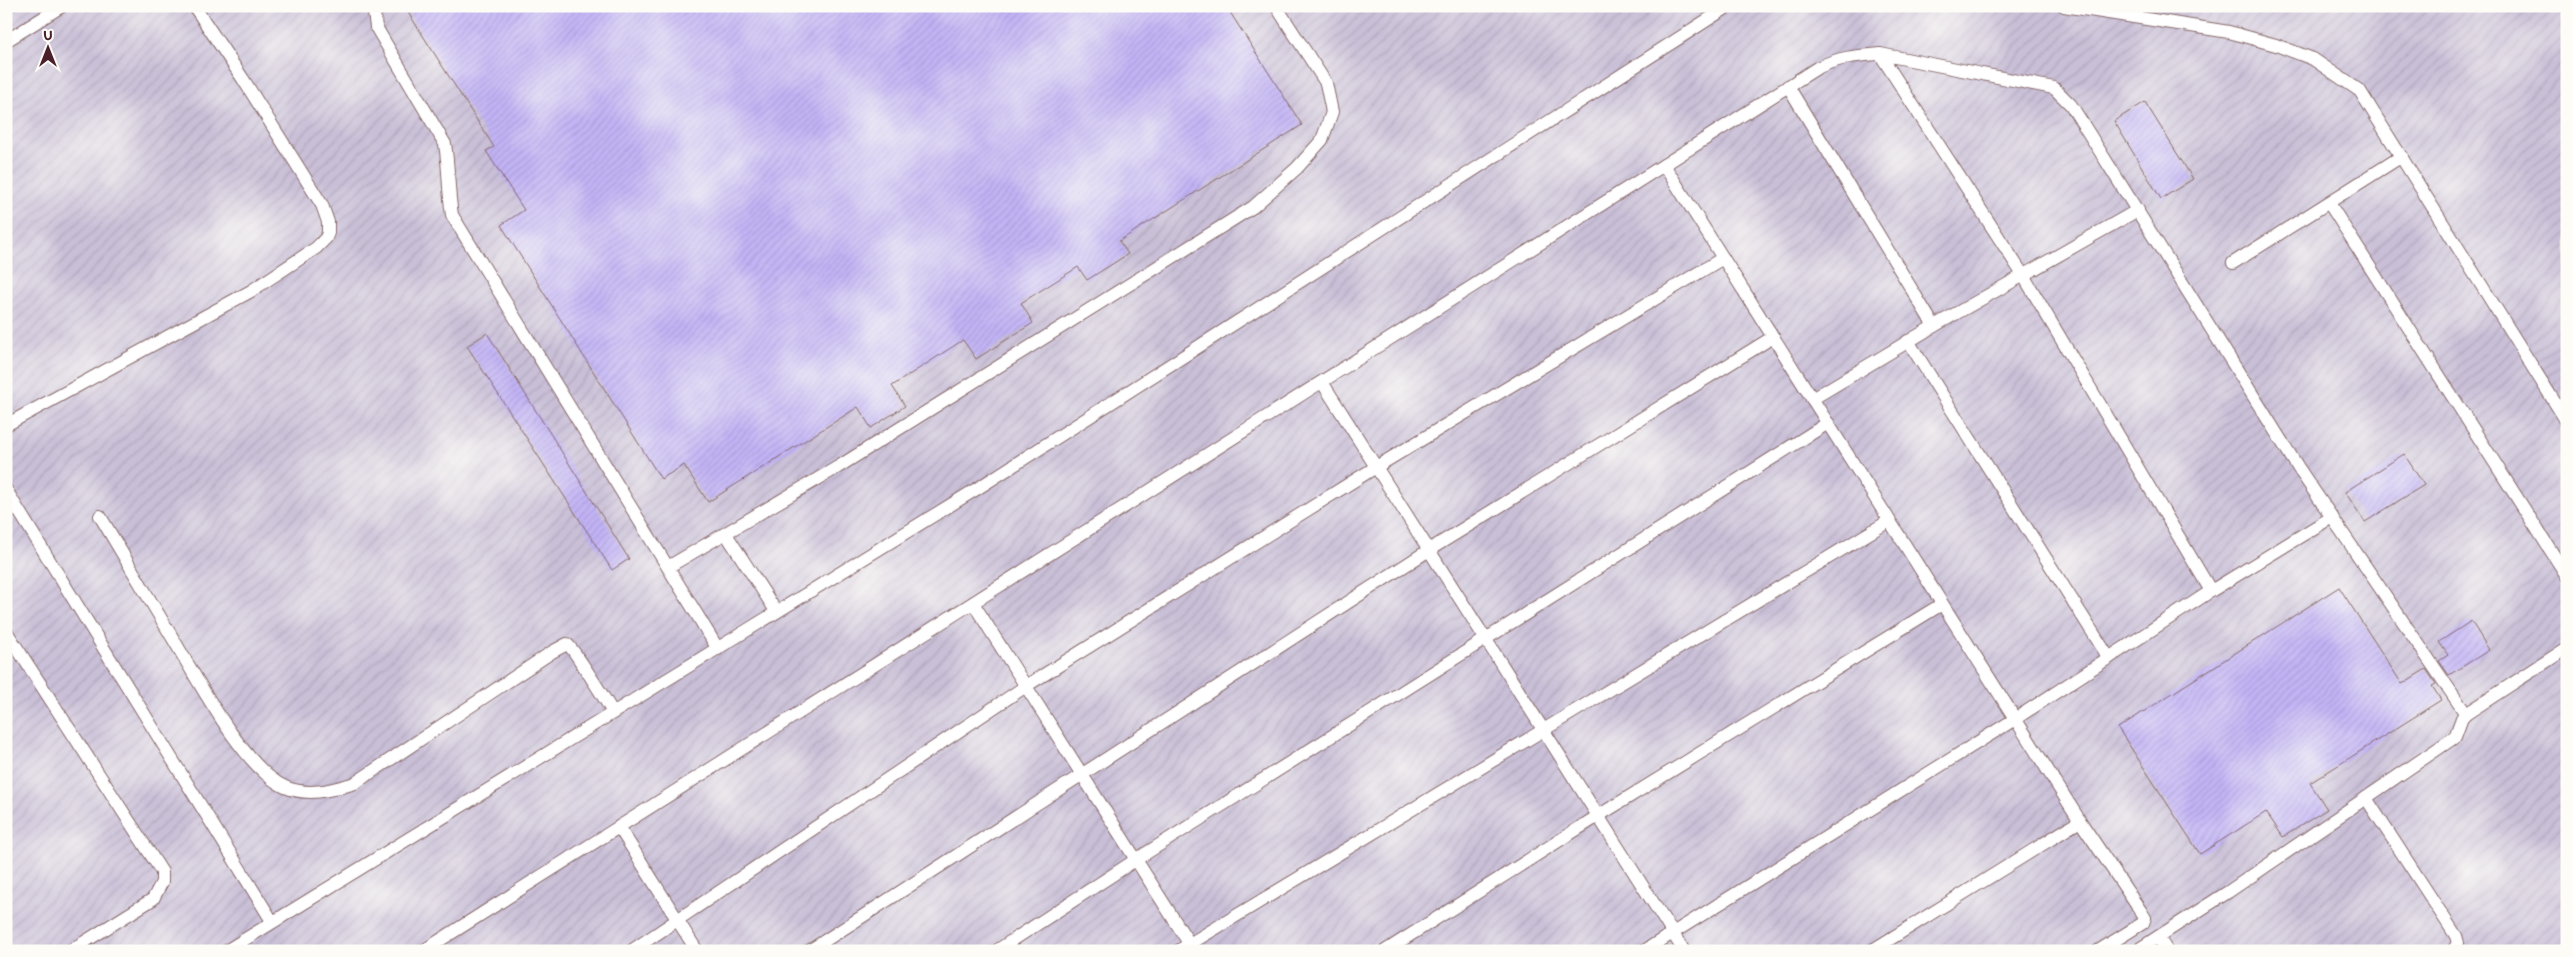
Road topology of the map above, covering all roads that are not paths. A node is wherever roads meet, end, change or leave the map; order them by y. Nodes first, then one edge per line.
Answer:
1 (62, 6) edge
2 (194, 6) edge
3 (373, 6) edge
4 (1276, 6) edge
5 (1728, 6) edge
6 (2064, 6) edge
7 (6, 42) edge
8 (1880, 54) junction
9 (1788, 86) junction
10 (2402, 156) junction
11 (1664, 165) junction
12 (2329, 203) junction
13 (2138, 210) junction
14 (1723, 258) junction
15 (2233, 263) dead end
16 (2023, 275) junction
17 (1934, 326) junction
18 (1774, 337) junction
19 (1908, 341) junction
20 (1322, 382) junction
21 (1812, 399) junction
22 (2567, 422) edge
23 (1828, 423) junction
24 (6, 425) edge
25 (1376, 467) junction
26 (6, 490) edge
27 (100, 516) dead end
28 (2332, 517) junction
29 (1889, 521) junction
30 (726, 534) junction
31 (1429, 550) junction
32 (668, 567) junction
33 (2567, 576) edge
34 (2211, 591) junction
35 (973, 603) junction
36 (1942, 604) junction
37 (776, 611) junction
38 (6, 631) edge
39 (1486, 640) junction
40 (2567, 648) edge
41 (718, 649) junction
42 (2109, 658) junction
43 (1026, 686) junction
44 (612, 711) junction
45 (2466, 714) junction
46 (2015, 720) junction
47 (1544, 730) junction
48 (1082, 772) junction
49 (2366, 798) junction
50 (1598, 816) junction
51 (2080, 821) junction
52 (619, 827) junction
53 (1136, 859) junction
54 (678, 920) junction
55 (272, 921) junction
56 (1673, 933) junction
57 (2158, 937) junction
58 (1192, 947) edge
59 (70, 951) edge
60 (226, 951) edge
61 (424, 951) edge
62 (631, 951) edge
63 (698, 951) edge
64 (809, 951) edge
65 (996, 951) edge
66 (1178, 951) edge
67 (1385, 951) edge
68 (1644, 951) edge
69 (1684, 951) edge
70 (1870, 951) edge
71 (2098, 951) edge
72 (2136, 951) edge
73 (2167, 951) edge
74 (2453, 951) edge

1 - 7 lane
2 - 24 lane
3 - 32 lane
4 - 30 lane
5 - 37 lane
6 - 10 lane
8 - 9 lane
8 - 13 lane
8 - 16 lane
9 - 11 lane
9 - 17 lane
10 - 12 lane
10 - 22 lane
11 - 14 lane
11 - 20 lane
12 - 15 lane
12 - 33 lane
13 - 16 lane
13 - 28 lane
14 - 18 lane
14 - 25 lane
16 - 17 lane
16 - 34 lane
17 - 19 lane
18 - 21 lane
18 - 31 lane
19 - 21 lane
19 - 42 lane
20 - 25 lane
20 - 35 lane
21 - 23 lane
23 - 29 lane
23 - 39 lane
25 - 31 lane
25 - 43 lane
26 - 55 lane
27 - 44 lane
28 - 34 lane
28 - 45 lane
29 - 36 lane
29 - 47 lane
30 - 32 lane
30 - 37 lane
31 - 39 lane
31 - 48 lane
32 - 41 lane
34 - 42 lane
35 - 43 lane
35 - 52 lane
36 - 46 lane
36 - 50 lane
37 - 41 lane
38 - 59 lane
39 - 47 lane
39 - 53 lane
40 - 45 lane
41 - 44 lane
42 - 46 lane
43 - 48 lane
43 - 54 lane
44 - 55 lane
45 - 49 lane
46 - 51 lane
46 - 56 lane
47 - 50 lane
47 - 58 lane
48 - 53 lane
48 - 64 lane
49 - 57 lane
49 - 74 lane
50 - 56 lane
50 - 67 lane
51 - 70 lane
51 - 71 lane
52 - 54 lane
52 - 61 lane
53 - 58 lane
53 - 65 lane
54 - 62 lane
54 - 63 lane
55 - 60 lane
56 - 68 lane
56 - 69 lane
57 - 72 lane
57 - 73 lane
58 - 66 lane

